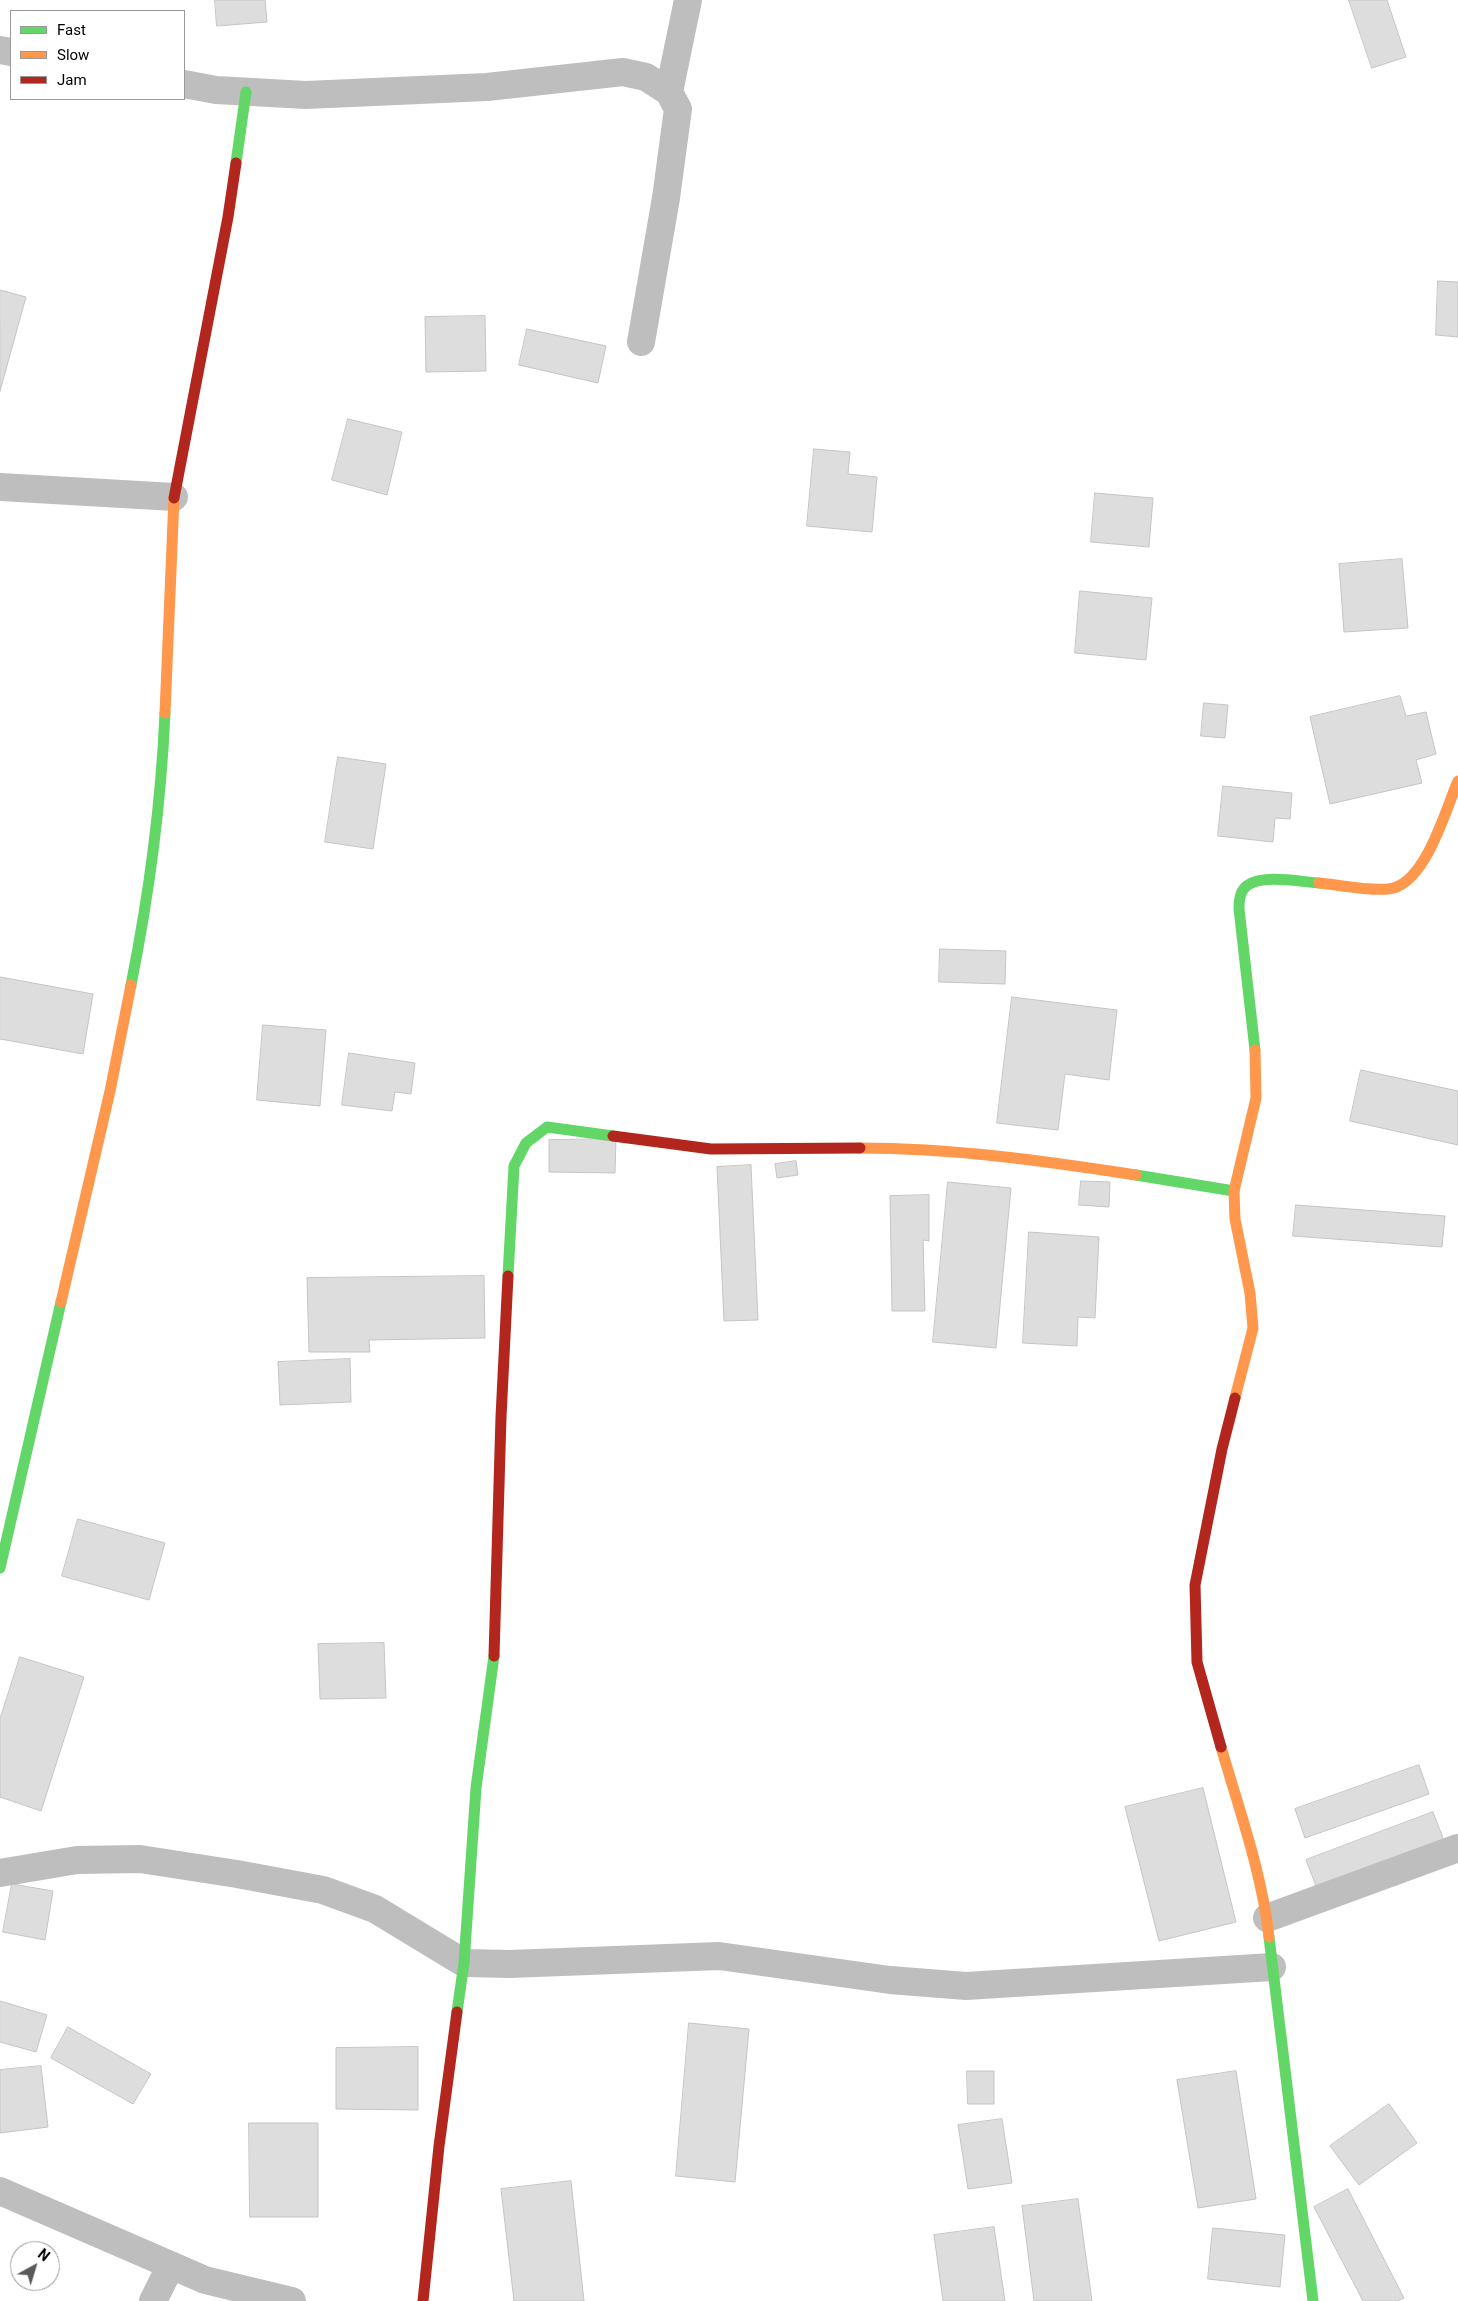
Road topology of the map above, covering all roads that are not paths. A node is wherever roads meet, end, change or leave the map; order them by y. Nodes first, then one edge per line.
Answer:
1 (688, 0) edge
2 (185, 84) edge
3 (246, 92) junction
4 (669, 92) junction
5 (641, 342) dead end
6 (0, 487) edge
7 (174, 497) junction
8 (1458, 781) edge
9 (1234, 1191) junction
10 (0, 1568) edge
11 (1458, 1848) edge
12 (0, 1873) edge
13 (1267, 1918) junction
14 (464, 1964) junction
15 (1272, 1967) junction
16 (0, 2191) edge
17 (171, 2265) junction
18 (153, 2301) edge
19 (292, 2301) edge
20 (423, 2301) edge
21 (1313, 2301) edge

1 - 4 street
2 - 3 street
3 - 4 street
3 - 7 street
4 - 5 street
6 - 7 street
7 - 10 street
8 - 9 street
9 - 13 street
9 - 14 street
11 - 13 street
12 - 14 street
13 - 15 street
14 - 15 street
14 - 20 street
15 - 21 street
16 - 17 street
17 - 18 street
17 - 19 street

